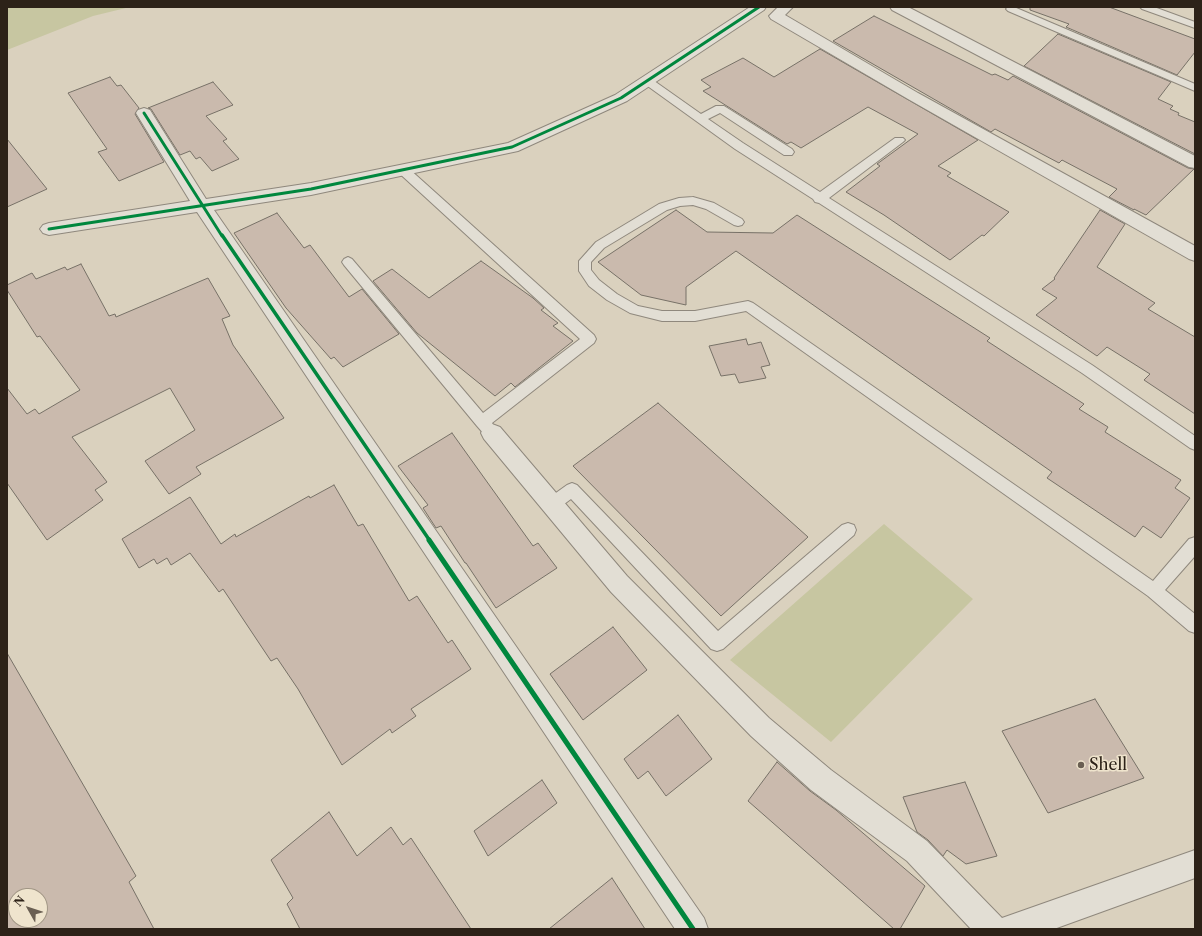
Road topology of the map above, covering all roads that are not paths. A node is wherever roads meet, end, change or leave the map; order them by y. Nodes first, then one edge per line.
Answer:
1 (759, 7) edge
2 (786, 7) edge
3 (898, 7) edge
4 (1145, 7) edge
5 (1011, 9) dead end
6 (1195, 25) edge
7 (646, 80) junction
8 (1195, 88) edge
9 (144, 113) dead end
10 (699, 119) junction
11 (899, 140) dead end
12 (788, 152) dead end
13 (1195, 163) edge
14 (403, 170) junction
15 (819, 198) junction
16 (202, 206) junction
17 (738, 222) dead end
18 (49, 229) dead end
19 (1195, 254) edge
20 (348, 262) dead end
21 (487, 428) junction
22 (1195, 444) edge
23 (551, 505) junction
24 (848, 530) dead end
25 (1195, 544) edge
26 (1154, 590) junction
27 (1195, 625) edge
28 (1195, 864) edge
29 (693, 929) edge
30 (992, 929) edge
31 (1012, 929) edge

1 - 7 street
2 - 19 street
3 - 13 street
4 - 6 lane
5 - 8 lane
7 - 10 lane
7 - 14 street
9 - 16 street
10 - 12 lane
10 - 15 lane
11 - 15 lane
14 - 16 street
14 - 21 lane
15 - 22 lane
16 - 18 street
16 - 29 street
17 - 26 lane
20 - 21 lane
21 - 23 street
23 - 24 lane
23 - 30 street
25 - 26 lane
26 - 27 lane
28 - 31 street

